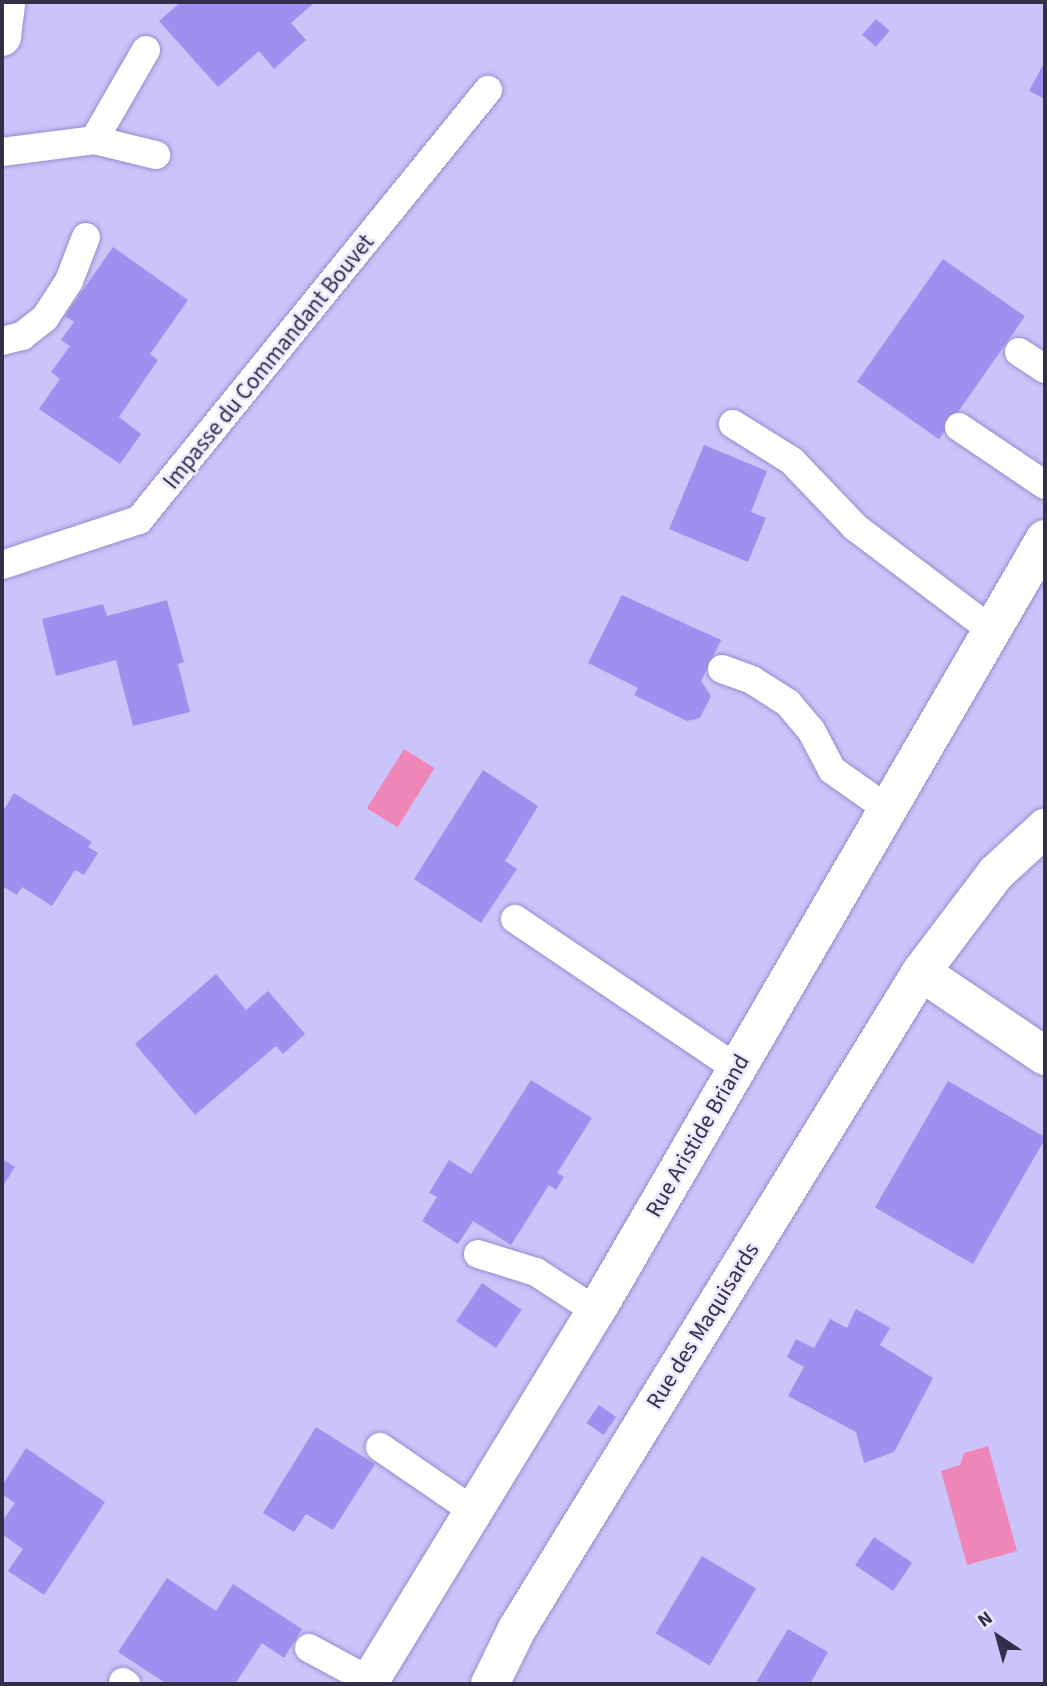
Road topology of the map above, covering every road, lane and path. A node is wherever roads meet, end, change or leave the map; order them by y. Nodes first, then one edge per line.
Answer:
1 (6, 2) edge
2 (2, 37) edge
3 (146, 50) dead end
4 (488, 90) dead end
5 (94, 140) junction
6 (2, 152) edge
7 (156, 155) dead end
8 (86, 237) dead end
9 (2, 341) edge
10 (1019, 352) dead end
11 (1045, 369) edge
12 (733, 424) dead end
13 (959, 427) dead end
14 (1045, 485) edge
15 (1045, 539) edge
16 (2, 565) edge
17 (994, 632) junction
18 (722, 669) dead end
19 (889, 810) junction
20 (1045, 828) edge
21 (515, 919) dead end
22 (921, 972) junction
23 (1045, 1056) edge
24 (737, 1069) junction
25 (478, 1254) dead end
26 (596, 1311) junction
27 (380, 1447) dead end
28 (472, 1510) junction
29 (309, 1648) dead end
30 (369, 1683) edge
31 (490, 1684) edge

1 - 2 street
3 - 5 lane
4 - 16 lane, Impasse du Commandant Bouvet
5 - 6 lane
5 - 7 lane
8 - 9 lane
10 - 11 lane
12 - 17 lane
13 - 14 lane
15 - 17 street, Rue Aristide Briand
17 - 19 street, Rue Aristide Briand
18 - 19 lane
19 - 24 street, Rue Aristide Briand
20 - 22 street, Rue des Maquisards
21 - 24 lane
22 - 23 street
22 - 31 street, Rue des Maquisards
24 - 26 street, Rue Aristide Briand
25 - 26 lane
26 - 28 street, Rue Aristide Briand
27 - 28 lane
28 - 30 street, Rue Aristide Briand
29 - 30 lane

